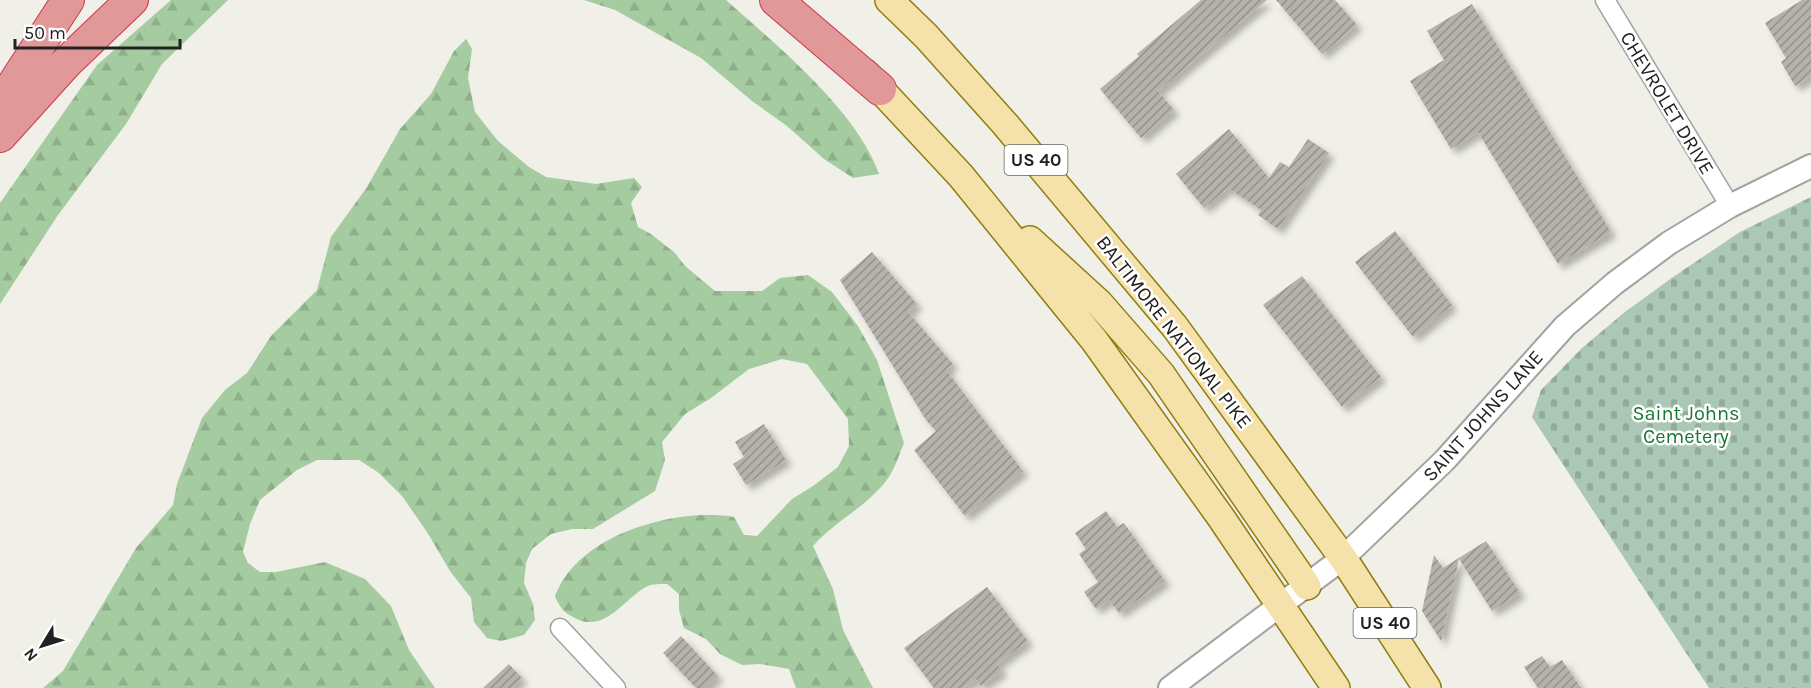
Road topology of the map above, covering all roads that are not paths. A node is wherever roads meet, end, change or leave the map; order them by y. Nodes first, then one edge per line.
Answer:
1 (68, 0) edge
2 (132, 0) edge
3 (776, 0) edge
4 (799, 0) edge
5 (889, 0) edge
6 (1605, 0) edge
7 (880, 89) junction
8 (0, 105) edge
9 (0, 136) edge
10 (1811, 166) edge
11 (961, 176) junction
12 (1730, 206) junction
13 (1343, 558) junction
14 (1307, 586) junction
15 (1281, 606) junction
16 (560, 628) dead end
17 (616, 688) edge
18 (1170, 688) edge
19 (1336, 688) edge
20 (1427, 688) edge

1 - 8 highway
2 - 9 highway
3 - 7 highway
4 - 7 main road
5 - 13 main road, BALTIMORE NATIONAL PIKE / US 40
6 - 12 street, CHEVROLET DRIVE
7 - 11 main road
10 - 12 street, SAINT JOHNS LANE
11 - 14 main road
11 - 15 main road
12 - 13 street, SAINT JOHNS LANE
13 - 14 street, SAINT JOHNS LANE
13 - 20 main road, BALTIMORE NATIONAL PIKE / US 40
14 - 15 street, SAINT JOHNS LANE
15 - 18 street, SAINT JOHNS LANE
15 - 19 main road
16 - 17 street

